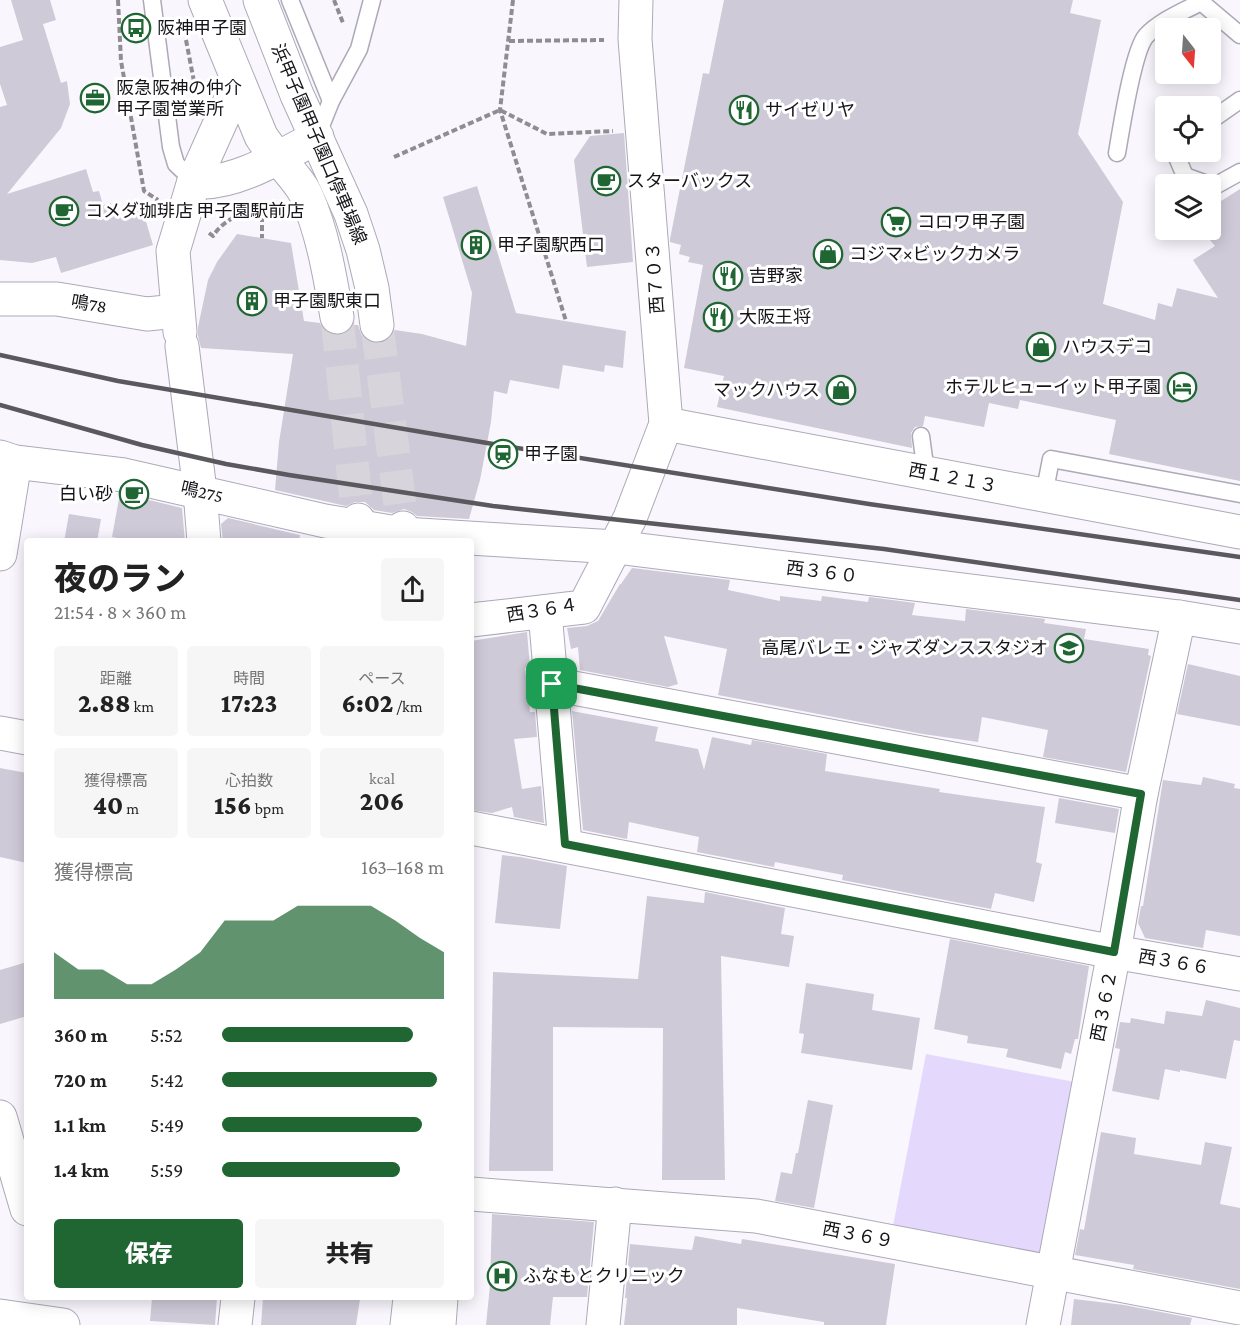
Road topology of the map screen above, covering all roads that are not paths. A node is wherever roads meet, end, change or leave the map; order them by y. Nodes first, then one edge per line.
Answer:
1 (152, 0) edge
2 (205, 0) edge
3 (260, 0) edge
4 (290, 0) edge
5 (372, 0) edge
6 (636, 0) edge
7 (1201, 1) edge
8 (1240, 34) edge
9 (238, 83) junction
10 (1240, 100) edge
11 (331, 101) junction
12 (1221, 113) edge
13 (317, 137) junction
14 (1117, 153) dead end
15 (277, 158) junction
16 (1240, 172) edge
17 (194, 181) junction
18 (1221, 183) edge
19 (0, 299) edge
20 (337, 317) tunnel mouth
21 (377, 325) tunnel mouth
22 (179, 330) junction
23 (666, 424) junction
24 (921, 436) dead end
25 (7, 460) edge
26 (926, 472) junction
27 (200, 491) junction
28 (1240, 494) edge
29 (1044, 495) junction
30 (359, 530) edge
31 (1240, 532) edge
32 (403, 534) edge
33 (204, 538) edge
34 (469, 538) edge
35 (474, 538) edge
36 (616, 547) junction
37 (0, 554) edge
38 (545, 612) junction
39 (1179, 617) junction
40 (474, 620) edge
41 (1240, 627) edge
42 (552, 684) junction
43 (0, 733) edge
44 (24, 737) edge
45 (1141, 794) junction
46 (474, 829) edge
47 (565, 844) junction
48 (1114, 952) junction
49 (1240, 974) edge
50 (0, 1116) edge
51 (24, 1118) edge
52 (474, 1194) edge
53 (24, 1199) edge
54 (615, 1204) junction
55 (1053, 1273) junction
56 (54, 1300) edge
57 (238, 1300) edge
58 (410, 1300) edge
59 (441, 1300) edge
60 (1240, 1308) edge
61 (0, 1316) edge
62 (62, 1325) edge
63 (235, 1325) edge
64 (407, 1325) edge
65 (439, 1325) edge
66 (603, 1325) edge
67 (1043, 1325) edge

1 - 17 lane
2 - 9 street, 浜甲子園甲子園口停車場線
3 - 13 street, 浜甲子園甲子園口停車場線
4 - 11 lane
5 - 11 lane
6 - 23 street, 西７０３
7 - 8 lane
7 - 14 lane
9 - 15 street, 浜甲子園甲子園口停車場線
9 - 17 street
10 - 12 lane
11 - 13 lane
13 - 15 street
13 - 21 street, 浜甲子園甲子園口停車場線
15 - 17 street
15 - 20 street, 浜甲子園甲子園口停車場線
16 - 18 lane
17 - 22 street
19 - 22 street, 鳴78
22 - 27 street
23 - 26 street, 西１２１３
23 - 36 street, 西７０３
24 - 26 lane
25 - 27 street, 鳴275
25 - 37 street
26 - 29 street, 西１２１３
27 - 30 street, 鳴275
27 - 33 street
28 - 29 lane
29 - 31 street, 西１２１３
30 - 32 street, 鳴275
32 - 34 street, 西３６０
35 - 36 street, 西３６０
36 - 38 street, 西３６４
36 - 39 street, 西３６０
38 - 40 street, 西３６４
38 - 42 street
39 - 41 street, 西３６０
39 - 45 street, 西３６２
42 - 45 street
42 - 47 street
43 - 44 street
45 - 48 street, 西３６２
46 - 47 street, 西３６６
47 - 48 street, 西３６６
48 - 49 street, 西３６６
48 - 55 street, 西３６２
50 - 51 street
50 - 53 street
52 - 54 street, 西３６９
54 - 55 street, 西３６９
54 - 66 street
55 - 60 street, 西３６９
55 - 67 street, 西３６２
56 - 62 street
57 - 63 street
58 - 64 street
59 - 65 street
61 - 62 street

